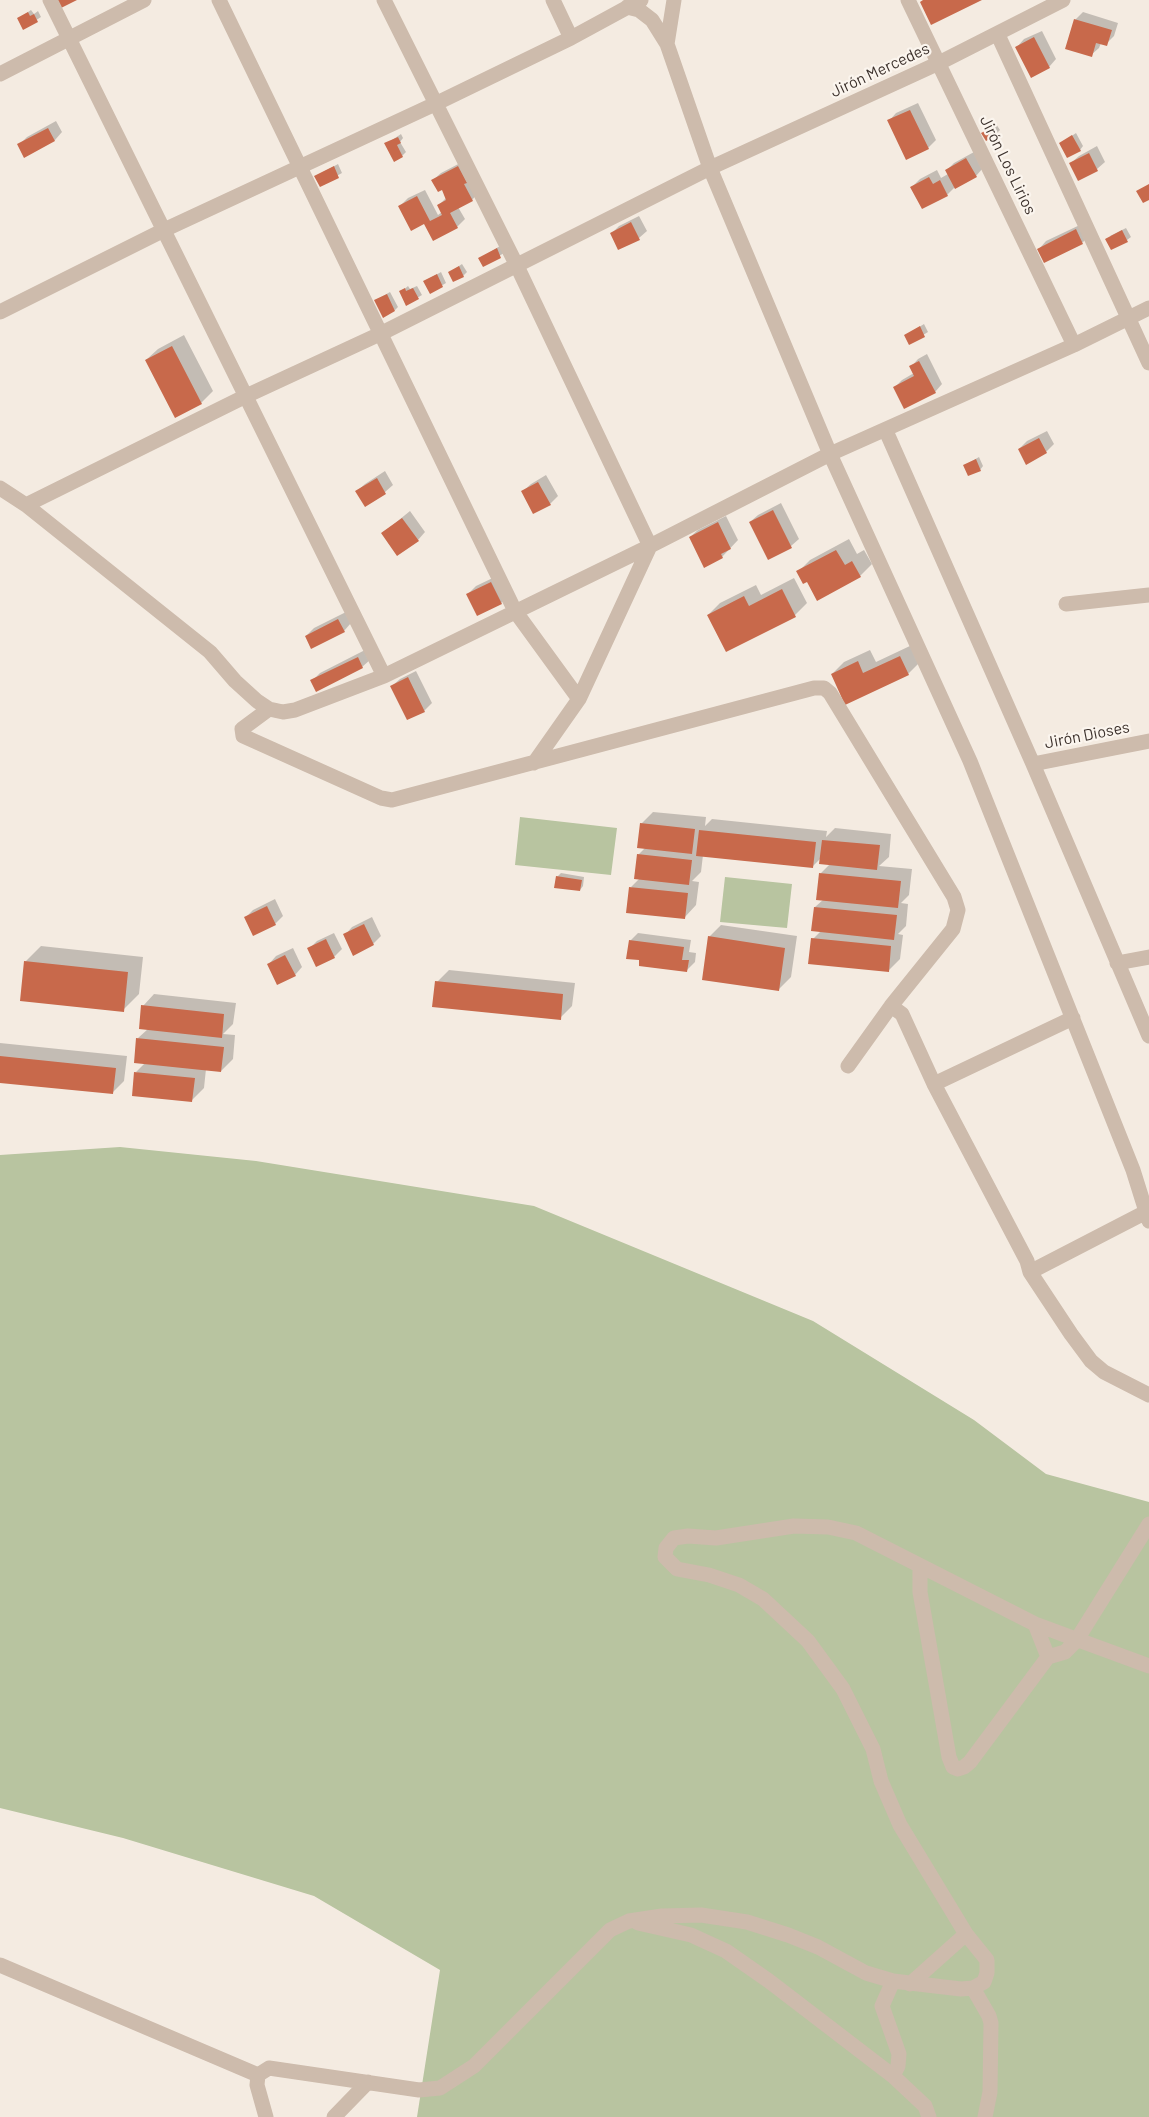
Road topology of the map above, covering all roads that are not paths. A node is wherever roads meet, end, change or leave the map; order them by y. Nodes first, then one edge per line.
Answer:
1 (50, 0) edge
2 (144, 0) edge
3 (219, 0) edge
4 (384, 0) edge
5 (553, 0) edge
6 (674, 0) edge
7 (908, 0) edge
8 (1063, 0) edge
9 (634, 4) edge
10 (998, 35) junction
11 (571, 38) junction
12 (70, 39) junction
13 (667, 44) junction
14 (939, 63) junction
15 (0, 74) edge
16 (435, 104) junction
17 (301, 166) junction
18 (710, 168) junction
19 (164, 230) junction
20 (517, 266) junction
21 (1149, 308) edge
22 (0, 312) edge
23 (1129, 318) junction
24 (382, 333) junction
25 (1074, 345) junction
26 (1149, 363) edge
27 (246, 396) junction
28 (886, 431) junction
29 (830, 454) junction
30 (0, 488) edge
31 (26, 505) junction
32 (650, 546) junction
33 (1149, 595) edge
34 (1066, 604) dead end
35 (514, 610) junction
36 (384, 676) junction
37 (579, 699) junction
38 (269, 709) junction
39 (1149, 741) edge
40 (534, 763) junction
41 (1033, 764) junction
42 (1149, 957) edge
43 (1116, 963) junction
44 (891, 1006) junction
45 (1073, 1017) junction
46 (1149, 1036) edge
47 (848, 1066) dead end
48 (934, 1084) junction
49 (1148, 1216) edge
50 (1030, 1272) junction
51 (1149, 1395) edge
52 (1149, 1524) edge
53 (920, 1567) junction
54 (1035, 1624) junction
55 (1076, 1641) junction
56 (1048, 1657) junction
57 (1149, 1666) edge
58 (629, 1921) junction
59 (966, 1935) junction
60 (0, 1965) edge
61 (893, 1981) junction
62 (910, 1984) junction
63 (973, 1988) junction
64 (258, 2075) junction
65 (893, 2076) junction
66 (368, 2082) junction
67 (266, 2117) edge
68 (334, 2117) edge
69 (929, 2117) edge
70 (985, 2117) edge

1 - 12 street
2 - 12 street
3 - 17 street
4 - 16 street
5 - 11 street
6 - 13 street
7 - 14 street, Jirón Los Lirios
8 - 10 street, Jirón Mercedes
9 - 11 street
9 - 13 street
10 - 14 street, Jirón Mercedes
10 - 23 street
11 - 16 street
12 - 15 street
12 - 19 street
13 - 18 street
14 - 18 street, Jirón Mercedes
14 - 25 street, Jirón Los Lirios
16 - 17 street
16 - 20 street
17 - 19 street
17 - 24 street
18 - 20 street, Jirón Mercedes
18 - 29 street
19 - 22 street
19 - 27 street
20 - 24 street, Jirón Mercedes
20 - 32 street
21 - 23 street
23 - 25 street
23 - 26 street
24 - 27 street, Jirón Mercedes
24 - 35 street
25 - 28 street
27 - 31 street, Jirón Mercedes
27 - 36 street
28 - 29 street
28 - 41 street
29 - 32 street
29 - 45 street
30 - 31 street
31 - 38 street
32 - 35 street
32 - 37 street
33 - 34 street
35 - 36 street
35 - 37 street
36 - 38 street
37 - 40 street
38 - 40 street
39 - 41 street, Jirón Dioses
40 - 44 street
41 - 43 street
42 - 43 street
43 - 46 street
44 - 47 street
44 - 48 street
45 - 48 street
45 - 49 street
48 - 50 street
49 - 50 street
50 - 51 street
52 - 55 street
53 - 54 street
53 - 56 street
53 - 59 street
54 - 55 street
54 - 56 street
55 - 56 street
55 - 57 street
58 - 61 street
58 - 65 street
58 - 66 street
59 - 62 street
59 - 63 street
60 - 64 street
61 - 62 street
61 - 65 street
62 - 63 street
63 - 70 street
64 - 66 street
64 - 67 street
65 - 69 street
66 - 68 street

